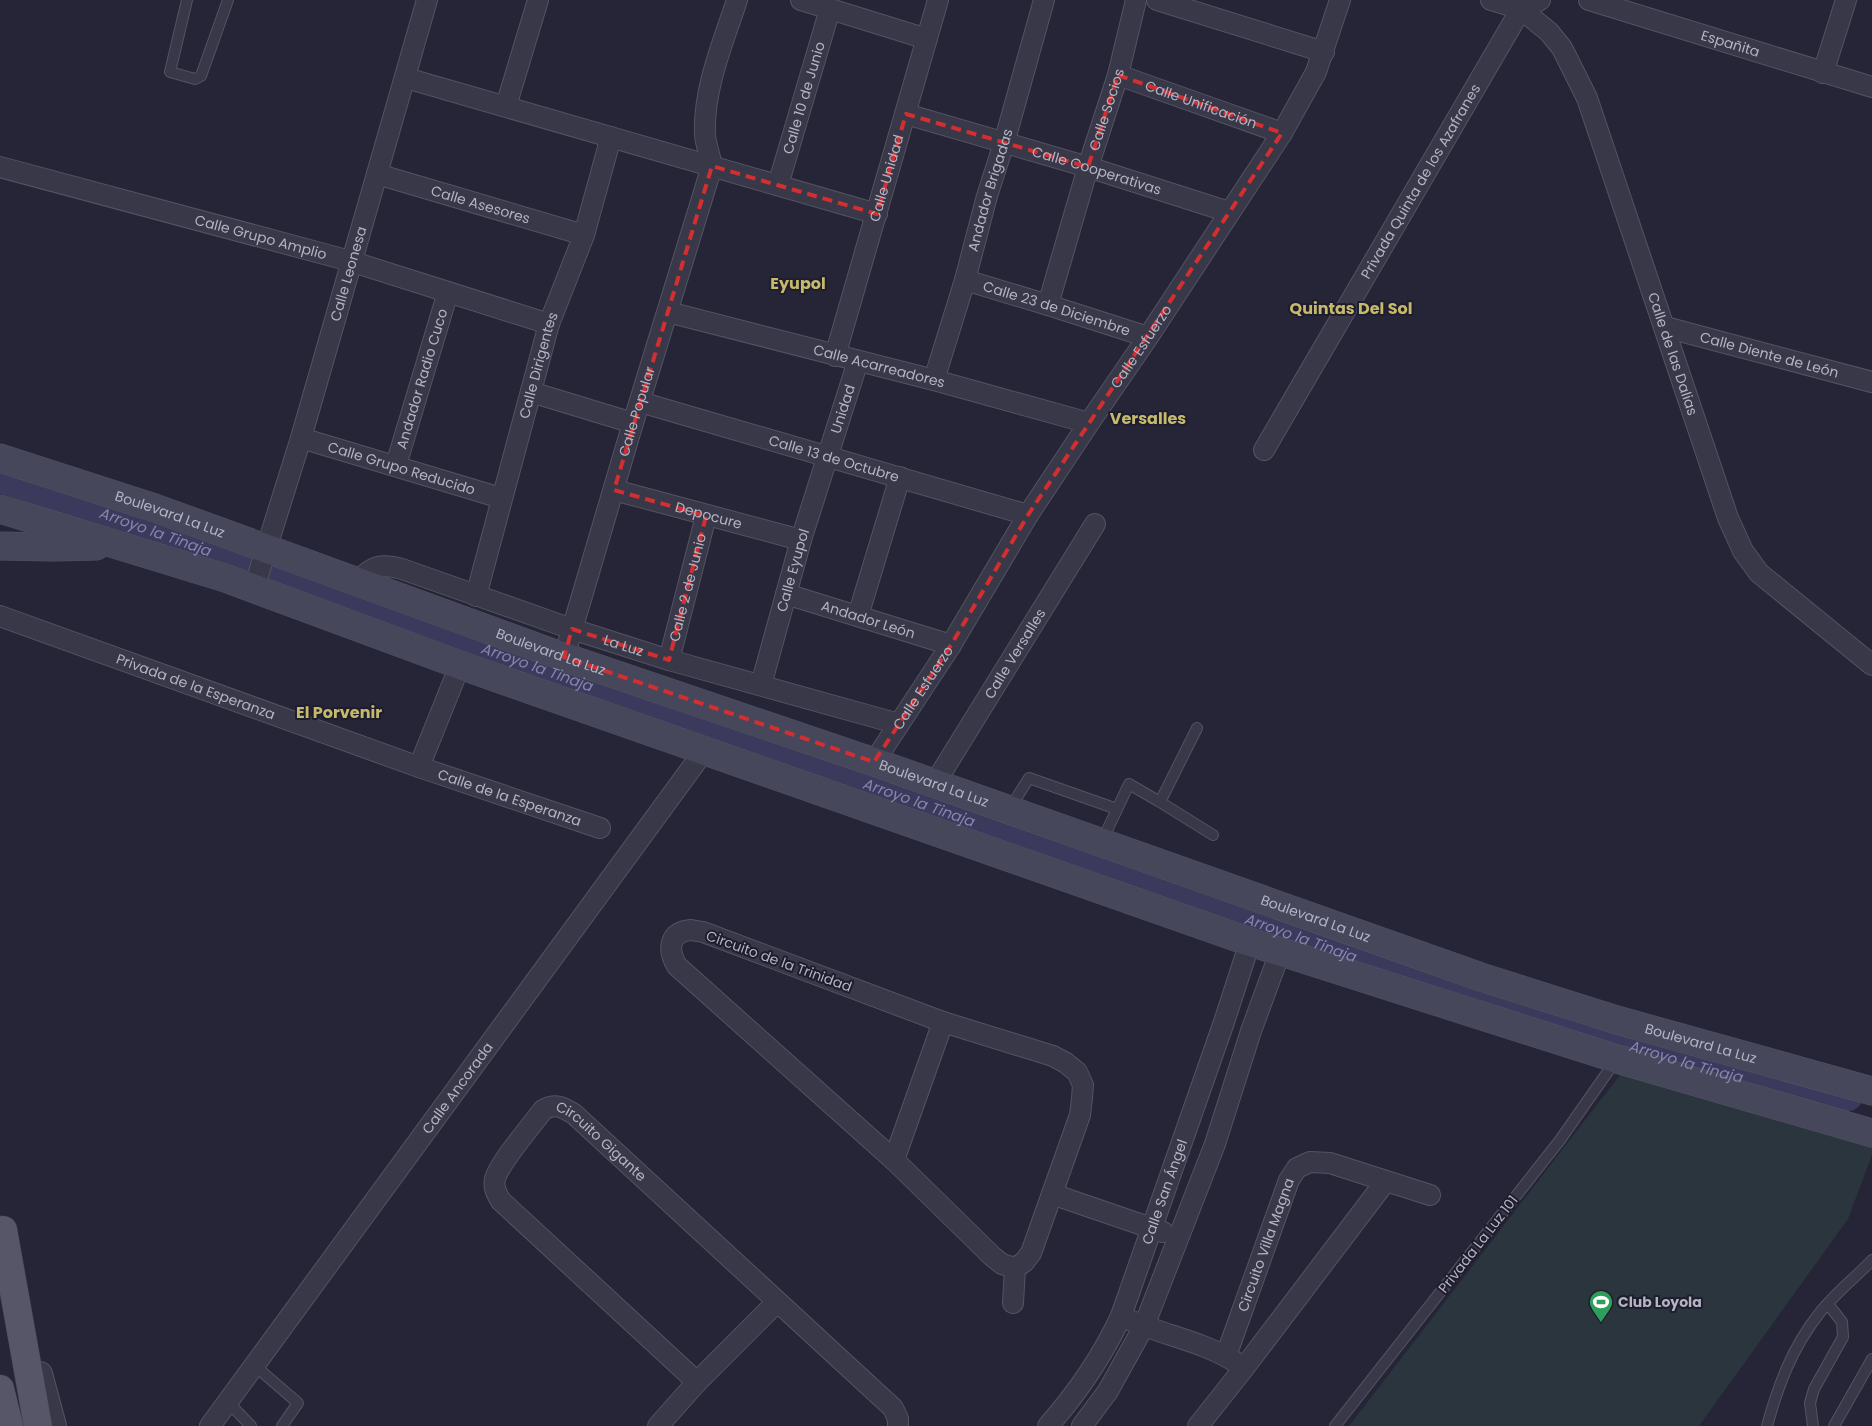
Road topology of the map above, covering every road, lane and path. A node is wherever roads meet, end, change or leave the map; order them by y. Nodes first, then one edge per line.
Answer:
1 (187, 0) edge
2 (228, 0) edge
3 (427, 0) edge
4 (538, 0) edge
5 (738, 0) edge
6 (801, 0) edge
7 (938, 0) edge
8 (1044, 0) edge
9 (1136, 0) edge
10 (1157, 0) edge
11 (1340, 0) edge
12 (1492, 0) edge
13 (1540, 0) edge
14 (1592, 0) edge
15 (1846, 0) edge
16 (830, 9) junction
17 (1521, 9) junction
18 (927, 39) junction
19 (1324, 52) junction
20 (1823, 73) junction
21 (1118, 75) junction
22 (406, 78) junction
23 (1872, 87) edge
24 (506, 106) junction
25 (906, 114) junction
26 (1282, 133) junction
27 (611, 137) junction
28 (1004, 143) junction
29 (712, 166) junction
30 (0, 167) edge
31 (1088, 167) junction
32 (377, 174) junction
33 (778, 185) junction
34 (1229, 212) junction
35 (877, 214) junction
36 (584, 234) junction
37 (350, 261) junction
38 (965, 280) junction
39 (448, 292) junction
40 (1048, 305) junction
41 (668, 312) junction
42 (549, 324) junction
43 (1665, 327) junction
44 (1148, 337) junction
45 (835, 356) junction
46 (858, 361) junction
47 (934, 380) junction
48 (1872, 382) edge
49 (531, 392) junction
50 (640, 402) junction
51 (633, 422) junction
52 (1089, 422) junction
53 (301, 438) junction
54 (0, 450) edge
55 (1264, 450) dead end
56 (828, 457) junction
57 (12, 461) edge
58 (396, 465) junction
59 (900, 477) junction
60 (614, 490) junction
61 (501, 498) junction
62 (0, 510) edge
63 (1028, 515) junction
64 (706, 516) junction
65 (1095, 524) dead end
66 (801, 540) junction
67 (119, 545) junction
68 (0, 546) edge
69 (266, 553) junction
70 (356, 582) junction
71 (256, 583) junction
72 (786, 594) junction
73 (476, 596) junction
74 (0, 616) edge
75 (858, 616) junction
76 (572, 630) junction
77 (951, 645) junction
78 (564, 657) junction
79 (669, 660) junction
80 (460, 665) junction
81 (1872, 665) edge
82 (761, 685) junction
83 (899, 724) junction
84 (1197, 728) dead end
85 (704, 751) junction
86 (874, 762) junction
87 (419, 767) junction
88 (935, 783) junction
89 (1160, 802) junction
90 (1009, 809) junction
91 (1117, 809) junction
92 (600, 828) dead end
93 (1213, 835) dead end
94 (1101, 842) junction
95 (1250, 942) junction
96 (1280, 952) junction
97 (943, 1022) junction
98 (1617, 1059) junction
99 (1872, 1091) edge
100 (1872, 1133) edge
101 (894, 1160) junction
102 (1385, 1182) junction
103 (1052, 1194) junction
104 (1430, 1195) dead end
105 (2, 1222) edge
106 (1150, 1228) junction
107 (1178, 1237) junction
108 (1872, 1260) edge
109 (1014, 1268) junction
110 (776, 1302) junction
111 (1013, 1303) dead end
112 (1828, 1304) junction
113 (1121, 1316) junction
114 (1144, 1326) junction
115 (1226, 1356) junction
116 (1872, 1359) edge
117 (254, 1365) junction
118 (1244, 1368) junction
119 (698, 1382) junction
120 (0, 1389) edge
121 (221, 1416) edge
122 (9, 1426) edge
123 (38, 1426) edge
124 (54, 1426) edge
125 (251, 1426) edge
126 (282, 1426) edge
127 (658, 1426) edge
128 (898, 1426) edge
129 (1048, 1426) edge
130 (1082, 1426) edge
131 (1198, 1426) edge
132 (1335, 1426) edge
133 (1767, 1426) edge
134 (1813, 1426) edge
135 (1834, 1426) edge

1 - 2 lane
3 - 22 street, Calle Leonesa
4 - 24 street
5 - 29 street
6 - 16 street
7 - 18 street, Calle Unidad
8 - 28 street, Andador Brigadas
9 - 21 street, Calle Socios
10 - 19 street
11 - 19 street, Calle Esfuerzo
12 - 17 street
13 - 17 street
14 - 20 street, Españita
15 - 20 street
16 - 18 street
16 - 33 street, Calle 10 de Junio
17 - 43 street, Calle de las Dalias
17 - 55 street, Privada Quinta de los Azafranes
18 - 25 street, Calle Unidad
19 - 26 street, Calle Esfuerzo
20 - 23 street, Españita
21 - 26 street, Calle Unificación
21 - 31 street, Calle Socios
22 - 24 street
22 - 32 street, Calle Leonesa
24 - 27 street
25 - 28 street, Calle Cooperativas
25 - 35 street, Calle Unidad
26 - 34 street, Calle Esfuerzo
27 - 29 street
27 - 36 street, Calle Dirigentes
28 - 31 street, Calle Cooperativas
28 - 38 street, Andador Brigadas
29 - 33 street
29 - 41 street, Calle Popular
30 - 37 street, Calle Grupo Amplio
31 - 34 street, Calle Cooperativas
31 - 40 street, Calle Socios
32 - 36 street, Calle Asesores
32 - 37 street, Calle Leonesa
33 - 35 street
34 - 44 street, Calle Esfuerzo
35 - 45 street, Calle Unidad
36 - 42 street, Calle Dirigentes
37 - 39 street, Calle Grupo Amplio
37 - 53 street, Calle Leonesa
38 - 40 street, Calle 23 de Diciembre
38 - 47 street, Andador Brigadas
39 - 42 street, Calle Grupo Amplio
39 - 58 street, Andador Radio Cuco
40 - 44 street, Calle 23 de Diciembre
41 - 45 street, Calle Acarreadores
41 - 50 street, Calle Popular
42 - 49 street, Calle Dirigentes
43 - 48 street, Calle Diente de León
43 - 81 street, Calle de las Dalias
44 - 52 street, Calle Esfuerzo
45 - 46 street, Calle Acarreadores
46 - 47 street, Calle Acarreadores
46 - 56 street, Unidad
47 - 52 street, Calle Acarreadores
49 - 51 street
49 - 61 street, Calle Dirigentes
50 - 51 street, Calle Popular
50 - 56 street, Calle 13 de Octubre
51 - 60 street, Calle Popular
52 - 63 street, Calle Esfuerzo
53 - 58 street, Calle Grupo Reducido
53 - 69 street, Calle Leonesa
54 - 57 main road, Boulevard La Luz
56 - 59 street, Calle 13 de Octubre
56 - 66 street, Calle Eyupol
57 - 69 main road, Boulevard La Luz
58 - 61 street, Calle Grupo Reducido
59 - 63 street, Calle 13 de Octubre
59 - 75 street
60 - 64 street, Depocure
60 - 76 street, Calle Popular
61 - 73 street, Calle Dirigentes
62 - 67 main road
63 - 77 street, Calle Esfuerzo
64 - 66 street, Depocure
64 - 79 street, Calle 2 de Junio
65 - 88 street, Calle Versalles
66 - 72 street, Calle Eyupol
67 - 68 main road
67 - 71 main road
69 - 70 main road, Boulevard La Luz
69 - 71 street, Calle Leonesa
70 - 73 street, La Luz
70 - 78 main road, Boulevard La Luz
71 - 80 main road
72 - 75 street, Andador León
72 - 82 street, Calle Eyupol
73 - 76 street, La Luz
74 - 87 street, Privada de la Esperanza
75 - 77 street, Andador León
76 - 78 street, Calle Popular
76 - 79 street, La Luz
77 - 83 street, Calle Esfuerzo
78 - 86 main road, Boulevard La Luz
79 - 82 street, La Luz
80 - 85 main road
80 - 87 street
82 - 83 street, La Luz
83 - 86 street, Calle Esfuerzo
84 - 89 lane
85 - 95 main road
85 - 117 street, Calle Ancorada
86 - 88 main road, Boulevard La Luz
87 - 92 street, Calle de la Esperanza
88 - 90 main road, Boulevard La Luz
89 - 91 lane
89 - 93 lane
90 - 91 lane
90 - 94 main road, Boulevard La Luz
91 - 94 lane
94 - 99 main road, Boulevard La Luz
95 - 96 main road
95 - 106 street, Calle San Ángel
96 - 98 main road
96 - 107 street, Calle San Ángel
97 - 101 street
97 - 101 street, Circuito de la Trinidad
97 - 103 street, Circuito de la Trinidad
98 - 100 main road
98 - 132 lane, Privada La Luz 101
101 - 109 street, Circuito de la Trinidad
102 - 104 street, Circuito Villa Magna
102 - 115 street, Circuito Villa Magna
102 - 118 street
103 - 106 street
103 - 109 street, Circuito de la Trinidad
105 - 123 main road
105 - 124 street
106 - 107 street
106 - 113 street, Calle San Ángel
107 - 114 street, Calle San Ángel
108 - 112 lane
109 - 111 street
110 - 119 street
110 - 119 street, Circuito Gigante
110 - 128 street, Circuito Gigante
112 - 133 lane
112 - 134 lane
113 - 114 street
113 - 129 street, Calle San Ángel
114 - 115 street
114 - 130 street, Calle San Ángel
115 - 118 street
116 - 135 lane
117 - 121 street, Calle Ancorada
117 - 126 lane
118 - 131 street
119 - 127 street
120 - 122 main road
121 - 125 lane

